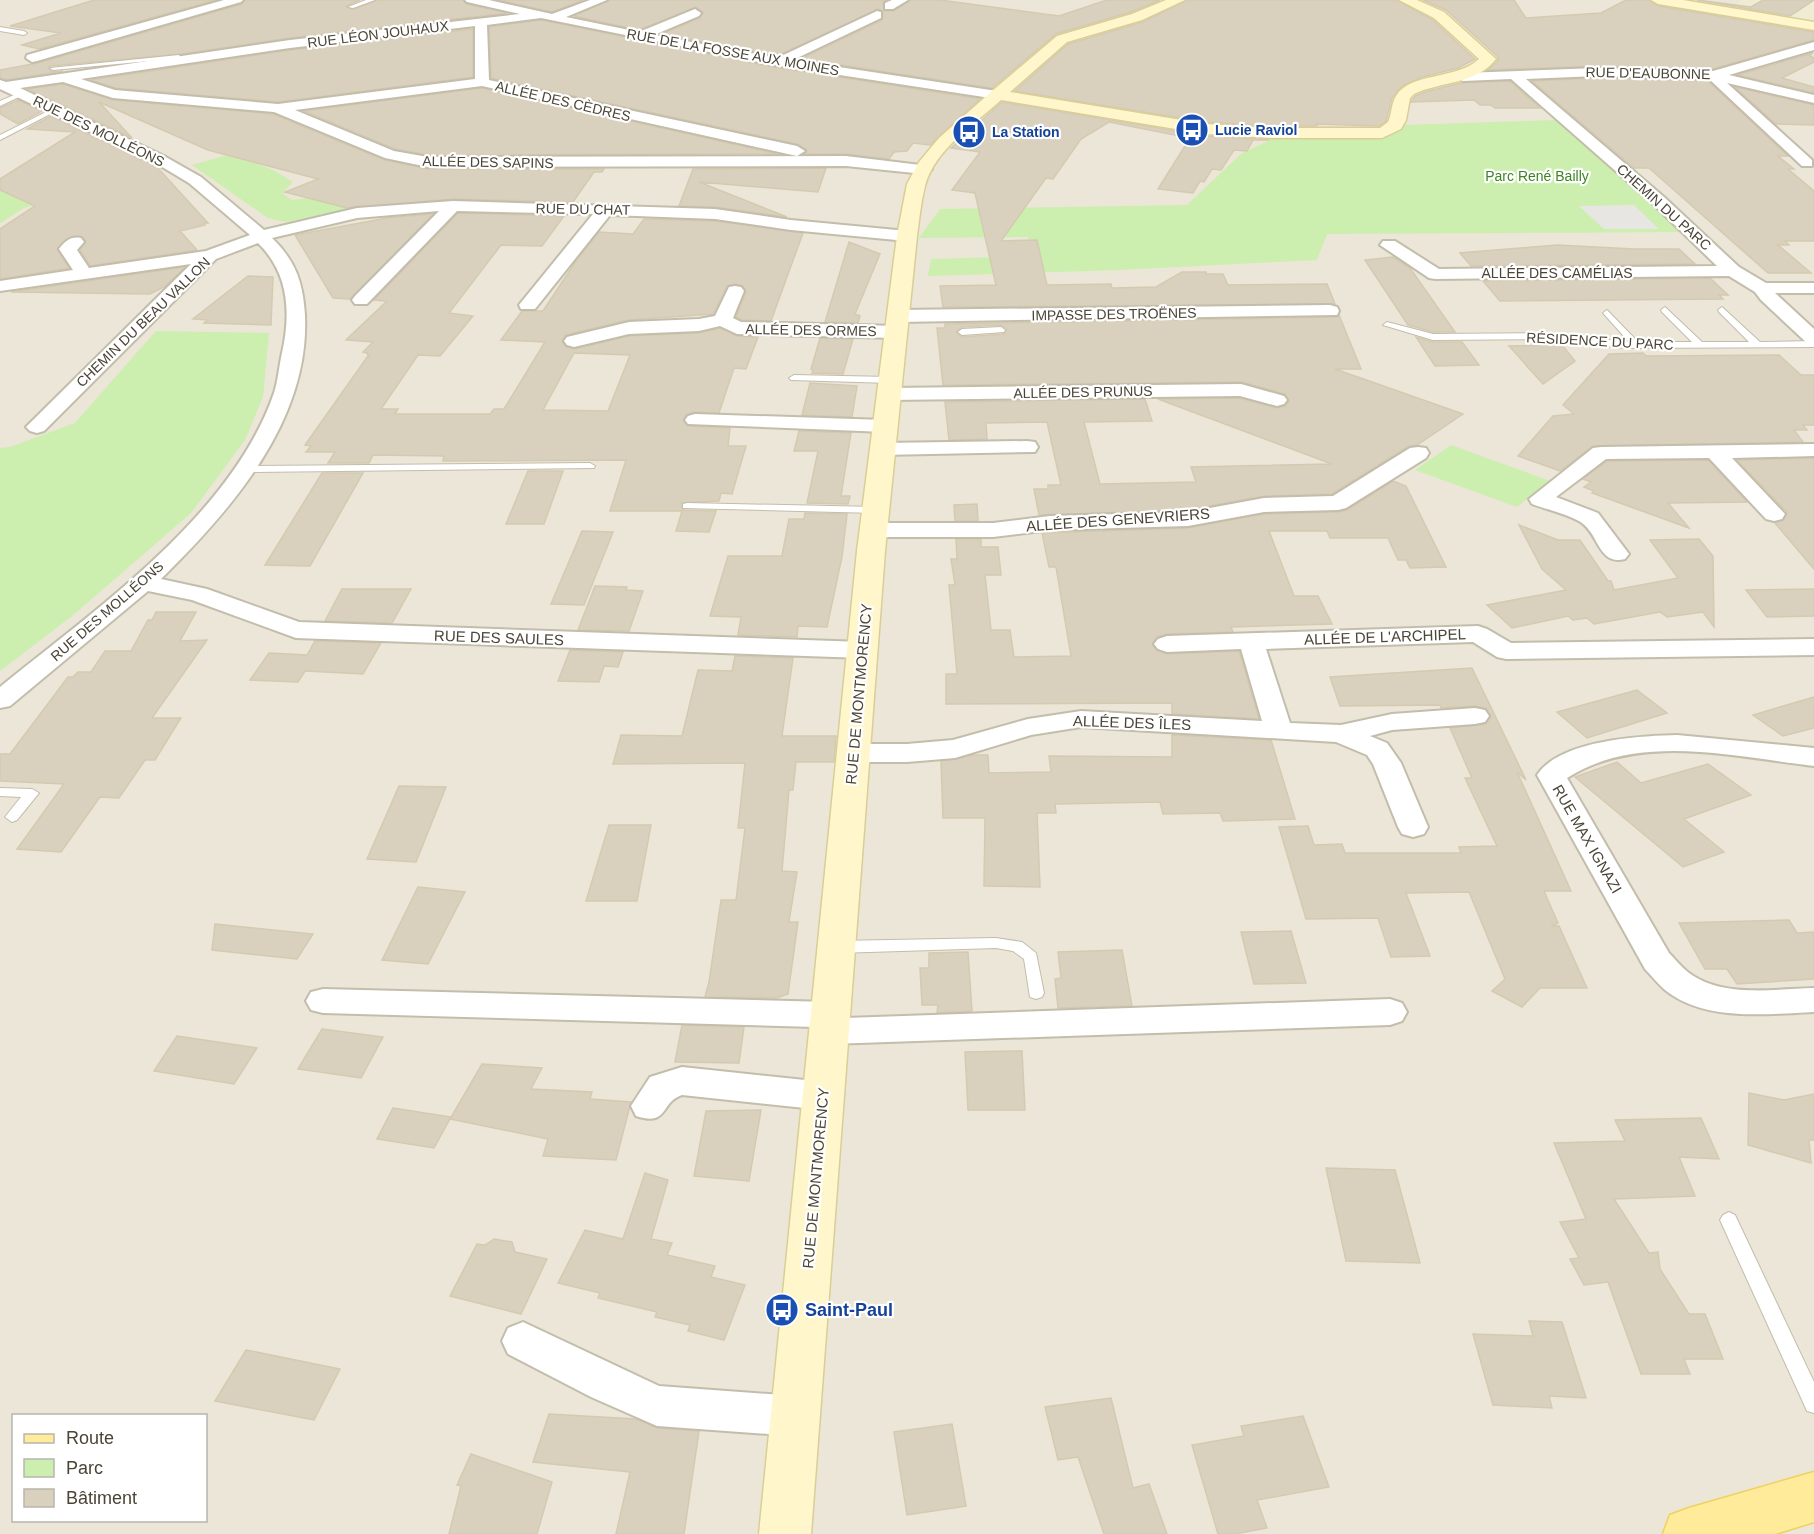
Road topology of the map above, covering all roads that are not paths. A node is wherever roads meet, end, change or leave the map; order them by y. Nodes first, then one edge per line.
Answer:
1 (237, 0) edge
2 (372, 0) edge
3 (471, 0) edge
4 (601, 0) edge
5 (902, 0) edge
6 (1178, 0) edge
7 (1406, 0) edge
8 (1658, 0) edge
9 (889, 6) dead end
10 (351, 8) dead end
11 (695, 13) dead end
12 (540, 15) junction
13 (877, 15) dead end
14 (554, 17) junction
15 (481, 22) junction
16 (1814, 26) edge
17 (0, 29) edge
18 (640, 36) junction
19 (14, 39) dead end
20 (1814, 46) edge
21 (216, 55) junction
22 (32, 58) dead end
23 (1488, 59) junction
24 (781, 62) junction
25 (53, 68) dead end
26 (1539, 73) junction
27 (1514, 74) junction
28 (1714, 75) junction
29 (1463, 76) junction
30 (65, 78) junction
31 (482, 82) junction
32 (3, 85) edge
33 (21, 94) junction
34 (997, 95) junction
35 (1814, 99) edge
36 (0, 104) edge
37 (277, 108) junction
38 (54, 110) junction
39 (0, 138) edge
40 (846, 161) junction
41 (1807, 163) dead end
42 (924, 169) junction
43 (453, 206) junction
44 (605, 210) junction
45 (261, 235) junction
46 (907, 236) junction
47 (75, 242) dead end
48 (1389, 245) dead end
49 (210, 255) junction
50 (1733, 271) junction
51 (84, 273) junction
52 (0, 286) edge
53 (1762, 288) junction
54 (1814, 288) edge
55 (735, 291) dead end
56 (361, 300) dead end
57 (528, 306) dead end
58 (1665, 310) dead end
59 (1722, 310) dead end
60 (1330, 311) dead end
61 (1607, 313) dead end
62 (723, 320) junction
63 (979, 323) junction
64 (897, 324) junction
65 (1387, 324) dead end
66 (1001, 330) dead end
67 (962, 332) dead end
68 (1814, 339) edge
69 (574, 341) dead end
70 (1757, 344) junction
71 (1814, 344) edge
72 (1636, 345) junction
73 (1701, 345) junction
74 (794, 378) dead end
75 (1277, 400) dead end
76 (886, 412) junction
77 (695, 420) dead end
78 (37, 427) dead end
79 (1027, 447) dead end
80 (1814, 450) edge
81 (1714, 451) junction
82 (1418, 453) dead end
83 (590, 466) dead end
84 (244, 469) junction
85 (687, 506) dead end
86 (1774, 514) dead end
87 (875, 520) junction
88 (1617, 555) dead end
89 (143, 583) junction
90 (1251, 641) junction
91 (1167, 644) dead end
92 (1814, 647) edge
93 (863, 650) junction
94 (0, 700) edge
95 (1475, 716) dead end
96 (1279, 730) junction
97 (1341, 735) junction
98 (854, 753) junction
99 (1814, 758) edge
100 (0, 792) edge
101 (12, 817) dead end
102 (1413, 827) dead end
103 (837, 947) junction
104 (1036, 993) dead end
105 (1814, 1000) edge
106 (323, 1001) dead end
107 (1390, 1012) dead end
108 (830, 1023) junction
109 (824, 1096) junction
110 (649, 1106) dead end
111 (1729, 1220) dead end
112 (523, 1341) dead end
113 (1814, 1404) edge
114 (795, 1416) junction
115 (1814, 1497) edge
116 (785, 1534) edge
117 (1689, 1534) edge

1 - 22 street
2 - 10 lane
3 - 12 street, RUE DE LA FOSSE AUX MOINES
4 - 14 street
5 - 9 street
6 - 34 street, RUE DE MONTMORENCY
7 - 23 street
8 - 16 street
11 - 18 street
12 - 14 street, RUE DE LA FOSSE AUX MOINES
12 - 15 street, RUE LÉON JOUHAUX
13 - 24 street
14 - 18 street, RUE DE LA FOSSE AUX MOINES
15 - 21 street, RUE LÉON JOUHAUX
15 - 31 street
17 - 19 lane
18 - 24 street, RUE DE LA FOSSE AUX MOINES
20 - 28 street, RUE D'EAUBONNE
21 - 25 lane, RUE LÉON JOUHAUX
21 - 30 street, RUE LÉON JOUHAUX
23 - 26 street
23 - 29 street
24 - 34 street, RUE DE LA FOSSE AUX MOINES
26 - 27 street, RUE D'EAUBONNE
26 - 28 street, RUE D'EAUBONNE
27 - 29 street, RUE D'EAUBONNE
27 - 50 street, CHEMIN DU PARC
28 - 35 street
28 - 41 street
29 - 34 street
30 - 32 street, RUE LÉON JOUHAUX
30 - 37 street, ALLÉE DES SAPINS
31 - 37 street, ALLÉE DES CÈDRES
31 - 40 street, ALLÉE DES CÈDRES
32 - 33 street, RUE DES MOLLÉONS
33 - 36 lane
33 - 38 street, RUE DES MOLLÉONS
34 - 42 street, RUE DE MONTMORENCY
37 - 40 street, ALLÉE DES SAPINS
38 - 39 lane
38 - 45 street, RUE DES MOLLÉONS
40 - 42 street, ALLÉE DES SAPINS
42 - 46 street, RUE DE MONTMORENCY
43 - 44 street, RUE DU CHAT
43 - 45 street, RUE DU CHAT
43 - 56 street
44 - 46 street, RUE DU CHAT
44 - 57 street
45 - 49 street, CHEMIN DU BEAU VALLON
45 - 84 street, RUE DES MOLLÉONS
46 - 64 street, RUE DE MONTMORENCY
47 - 51 street
48 - 50 street, ALLÉE DES CAMÉLIAS
49 - 51 street
49 - 78 street, CHEMIN DU BEAU VALLON
50 - 53 street, CHEMIN DU PARC
51 - 52 street
53 - 54 street
53 - 68 street, CHEMIN DU PARC
55 - 62 street, ALLÉE DES ORMES
58 - 73 lane
59 - 70 lane
60 - 63 street, IMPASSE DES TROËNES
61 - 72 lane
62 - 64 street, ALLÉE DES ORMES
62 - 69 street
63 - 64 street, IMPASSE DES TROËNES
63 - 66 lane
63 - 67 lane
64 - 76 street, RUE DE MONTMORENCY
65 - 72 lane, RÉSIDENCE DU PARC
70 - 71 lane, RÉSIDENCE DU PARC
70 - 73 lane, RÉSIDENCE DU PARC
72 - 73 lane, RÉSIDENCE DU PARC
74 - 76 lane
75 - 76 street, ALLÉE DES PRUNUS
76 - 77 street
76 - 79 street
76 - 87 street, RUE DE MONTMORENCY
80 - 81 street
81 - 86 street
81 - 88 street
82 - 87 street, ALLÉE DES GENEVRIERS
83 - 84 lane
84 - 89 street, RUE DES MOLLÉONS
85 - 87 lane
87 - 93 street, RUE DE MONTMORENCY
89 - 93 street, RUE DES SAULES
89 - 94 street, RUE DES MOLLÉONS
90 - 91 street, ALLÉE DE L'ARCHIPEL
90 - 92 street, ALLÉE DE L'ARCHIPEL
90 - 96 street
93 - 98 street, RUE DE MONTMORENCY
95 - 97 street, ALLÉE DES ÎLES
96 - 97 street, ALLÉE DES ÎLES
96 - 98 street, ALLÉE DES ÎLES
97 - 102 street, ALLÉE DES ÎLES
98 - 103 street, RUE DE MONTMORENCY
99 - 105 street, RUE MAX IGNAZI
100 - 101 lane
103 - 104 lane
103 - 108 street, RUE DE MONTMORENCY
106 - 108 street
107 - 108 street
108 - 109 street, RUE DE MONTMORENCY
109 - 110 street
109 - 114 street, RUE DE MONTMORENCY
111 - 113 lane
112 - 114 street
114 - 116 street, RUE DE MONTMORENCY
115 - 117 main road

